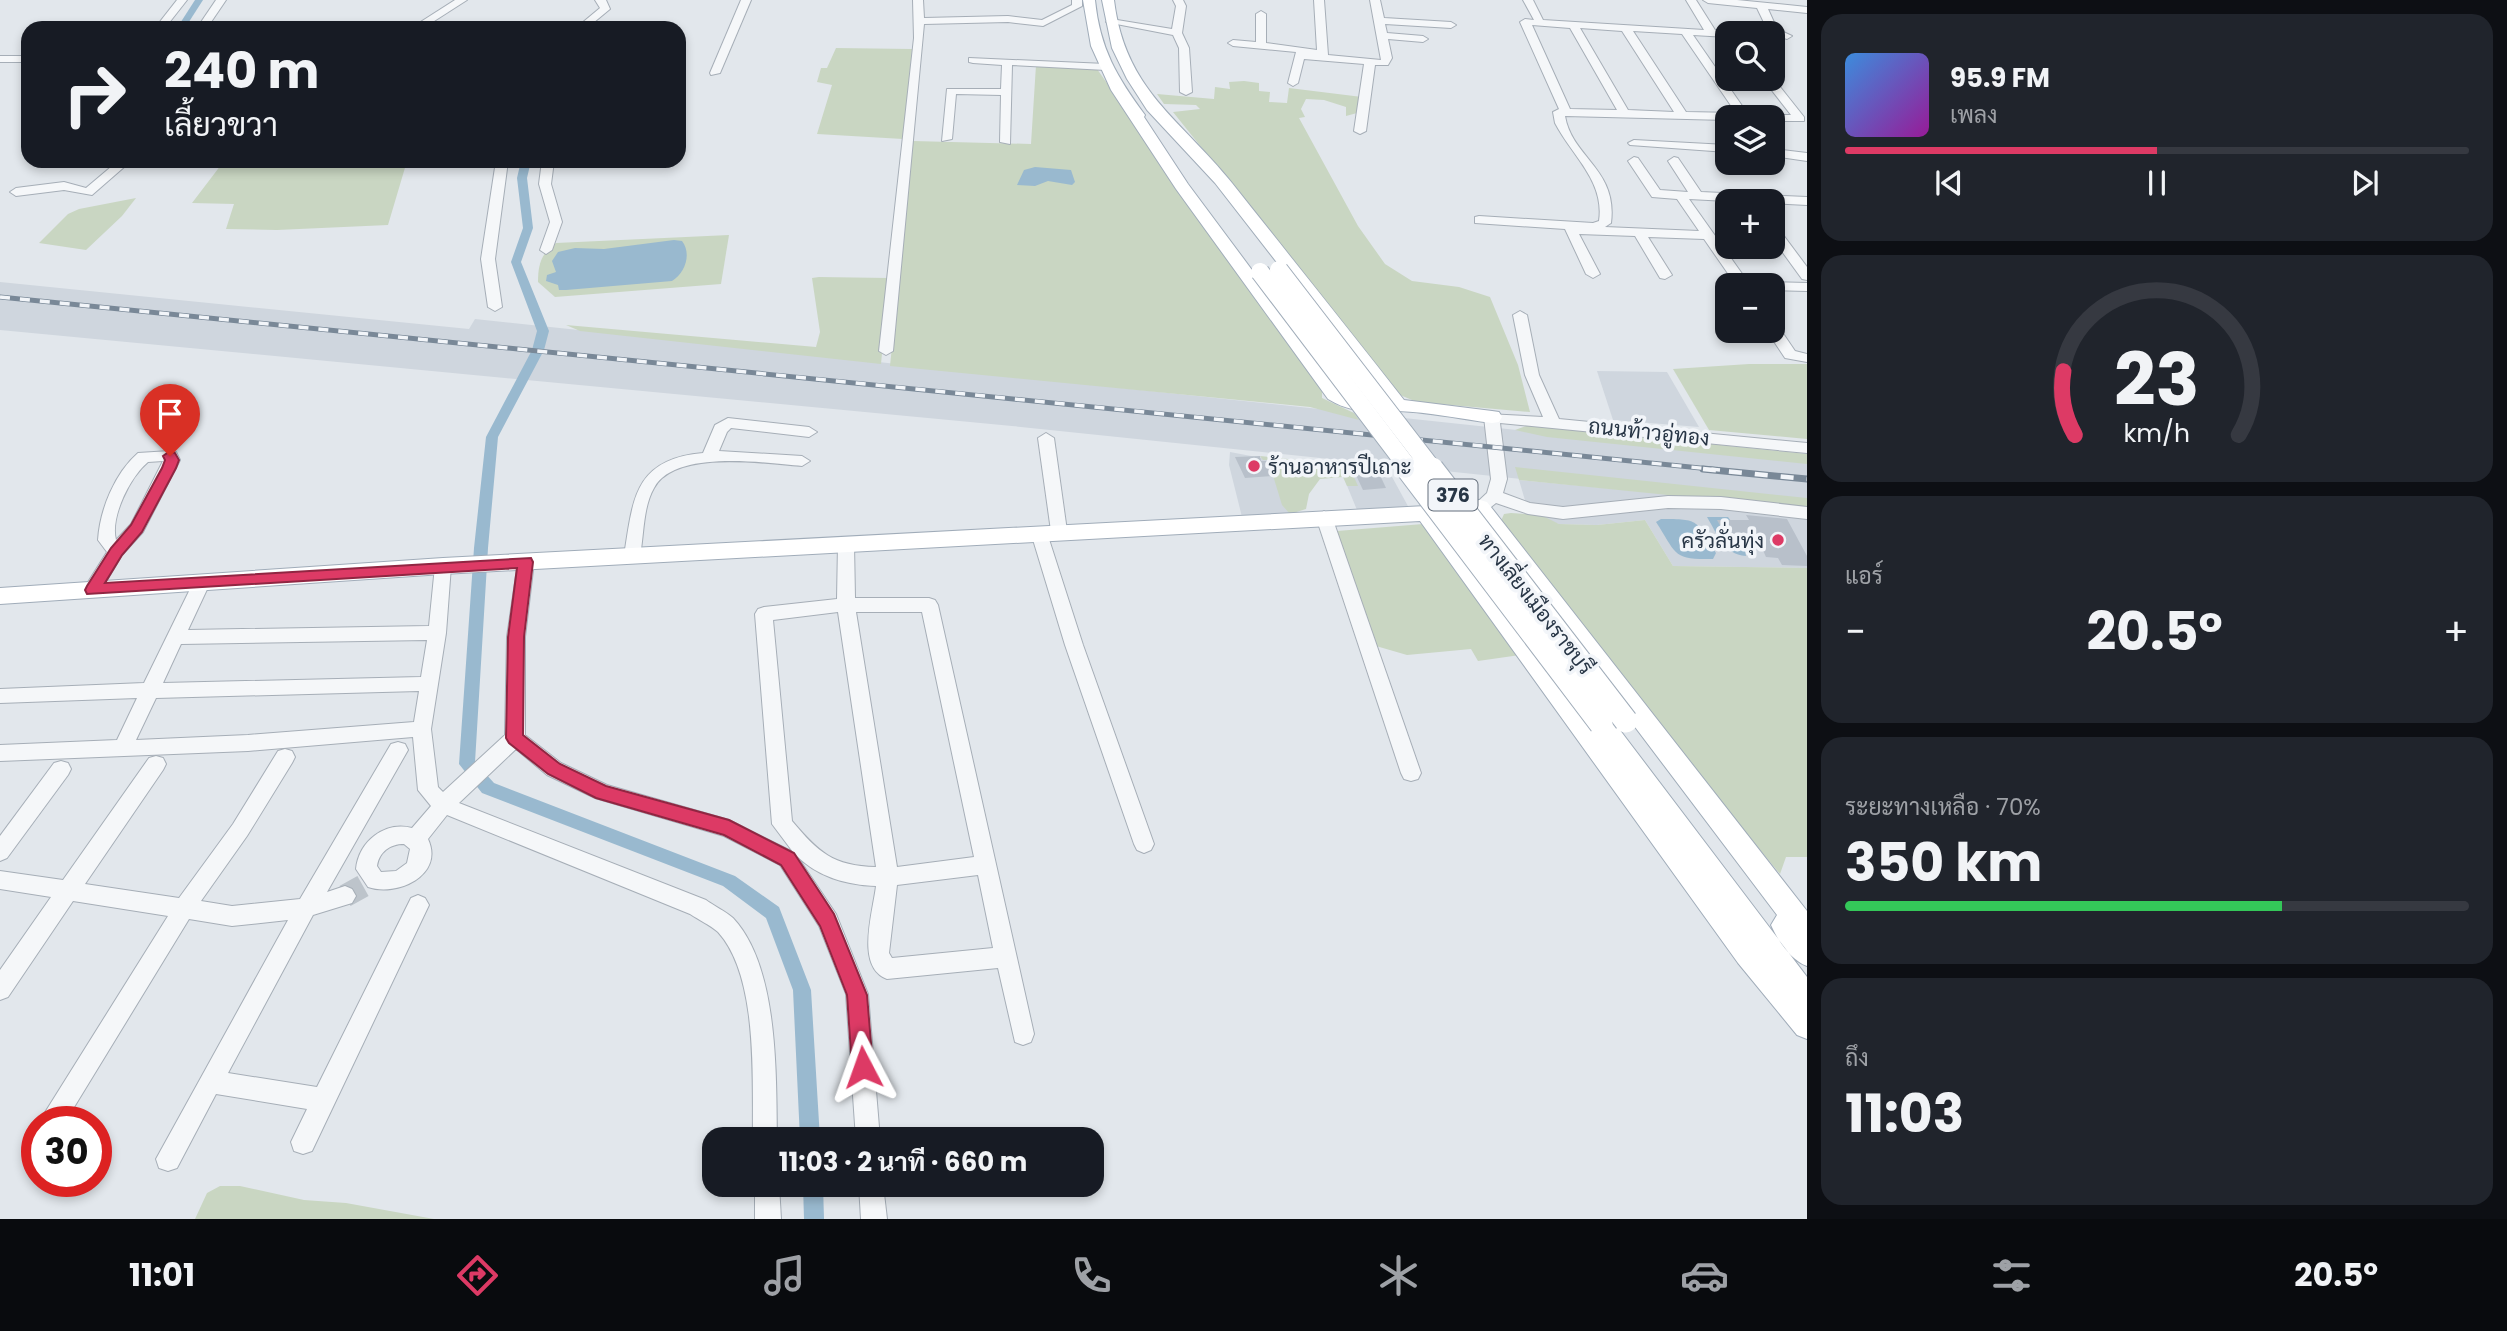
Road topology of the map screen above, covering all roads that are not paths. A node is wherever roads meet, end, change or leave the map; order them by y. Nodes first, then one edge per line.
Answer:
1 (182, 0) edge
2 (221, 0) edge
3 (462, 0) edge
4 (600, 0) edge
5 (746, 0) edge
6 (918, 0) edge
7 (1077, 0) edge
8 (1089, 0) edge
9 (1096, 0) edge
10 (1106, 0) edge
11 (1178, 0) edge
12 (1319, 0) edge
13 (1375, 0) edge
14 (1528, 0) edge
15 (1691, 0) edge
16 (1708, 0) edge
17 (1722, 1) edge
18 (1790, 4) edge
19 (1761, 5) junction
20 (1807, 10) edge
21 (1261, 14) dead end
22 (1539, 19) dead end
23 (166, 21) edge
24 (207, 21) edge
25 (427, 21) edge
26 (589, 21) edge
27 (919, 21) junction
28 (1380, 21) junction
29 (1572, 23) junction
30 (1451, 25) dead end
31 (1624, 26) junction
32 (1685, 31) junction
33 (1108, 33) junction
34 (1177, 33) junction
35 (1711, 33) junction
36 (1715, 33) edge
37 (1383, 36) junction
38 (1787, 36) dead end
39 (1423, 38) dead end
40 (1233, 43) dead end
41 (1261, 44) junction
42 (1322, 54) junction
43 (0, 59) edge
44 (21, 59) edge
45 (974, 60) dead end
46 (1007, 61) junction
47 (1370, 64) junction
48 (1106, 67) junction
49 (715, 73) dead end
50 (1293, 83) dead end
51 (1778, 91) edge
52 (1007, 92) junction
53 (1186, 92) dead end
54 (1736, 105) edge
55 (1129, 106) junction
56 (1154, 109) junction
57 (1565, 110) junction
58 (1624, 113) junction
59 (1682, 115) junction
60 (1715, 116) edge
61 (1785, 118) edge
62 (1154, 131) junction
63 (1360, 131) dead end
64 (946, 139) dead end
65 (1006, 142) dead end
66 (1634, 142) dead end
67 (1715, 148) edge
68 (1785, 154) edge
69 (1807, 157) edge
70 (1634, 161) dead end
71 (1674, 161) dead end
72 (117, 168) edge
73 (501, 168) edge
74 (545, 168) edge
75 (16, 192) dead end
76 (1681, 196) junction
77 (1697, 196) junction
78 (1715, 197) edge
79 (1785, 201) edge
80 (1807, 201) edge
81 (1479, 220) dead end
82 (1639, 232) junction
83 (1708, 235) junction
84 (1785, 247) edge
85 (546, 250) dead end
86 (1270, 271) junction
87 (1735, 273) edge
88 (1593, 274) dead end
89 (1665, 275) dead end
90 (1807, 276) edge
91 (1785, 286) edge
92 (1807, 287) edge
93 (495, 307) dead end
94 (1520, 315) dead end
95 (1782, 343) edge
96 (886, 351) dead end
97 (1807, 358) edge
98 (1398, 405) junction
99 (1492, 417) junction
100 (1553, 422) junction
101 (810, 432) dead end
102 (1046, 438) dead end
103 (1807, 448) edge
104 (709, 456) junction
105 (802, 461) dead end
106 (1487, 501) junction
107 (1426, 513) junction
108 (1807, 513) edge
109 (1324, 517) junction
110 (1049, 532) junction
111 (846, 544) junction
112 (116, 551) junction
113 (632, 556) junction
114 (523, 562) junction
115 (450, 566) junction
116 (201, 583) junction
117 (92, 590) junction
118 (0, 596) edge
119 (846, 606) junction
120 (437, 633) junction
121 (175, 637) junction
122 (429, 684) junction
123 (148, 691) junction
124 (0, 696) edge
125 (1614, 723) junction
126 (422, 729) junction
127 (515, 738) junction
128 (122, 747) junction
129 (398, 750) dead end
130 (0, 753) edge
131 (285, 757) dead end
132 (156, 764) dead end
133 (61, 769) dead end
134 (1410, 774) dead end
135 (443, 805) junction
136 (415, 840) junction
137 (1144, 844) dead end
138 (0, 852) edge
139 (986, 865) junction
140 (888, 876) junction
141 (0, 880) edge
142 (361, 887) junction
143 (70, 892) junction
144 (418, 905) dead end
145 (185, 907) junction
146 (306, 908) junction
147 (1807, 933) edge
148 (1807, 953) edge
149 (1006, 957) junction
150 (0, 989) edge
151 (1807, 1001) edge
152 (1807, 1025) edge
153 (1023, 1034) dead end
154 (212, 1082) junction
155 (325, 1100) junction
156 (61, 1106) edge
157 (765, 1127) edge
158 (867, 1127) edge
159 (303, 1142) dead end
160 (168, 1159) dead end
161 (767, 1197) edge
162 (873, 1197) edge
163 (768, 1219) edge
164 (874, 1219) edge

1 - 23 street
2 - 24 street
3 - 25 street
4 - 26 street
5 - 49 street
6 - 27 street
7 - 27 street
8 - 48 main road, ทางเลี่ยงเมืองราชบุรี / 376
9 - 33 main road, ทางเลี่ยงเมืองราชบุรี / 376
10 - 33 main road, ทางเลี่ยงเมืองราชบุรี / 376
11 - 34 street
12 - 42 street
13 - 28 street
14 - 22 street
15 - 35 street
16 - 17 street
17 - 19 street
18 - 19 street
18 - 20 street
19 - 38 street
21 - 41 street
27 - 96 street
28 - 30 street
28 - 37 street
29 - 31 street
29 - 57 street
29 - 58 street
31 - 32 street
31 - 59 street
32 - 35 street
32 - 54 street
33 - 34 street
33 - 56 main road, ทางเลี่ยงเมืองราชบุรี / 376
33 - 62 main road, ทางเลี่ยงเมืองราชบุรี / 376
34 - 53 street
35 - 36 street
37 - 39 street
37 - 47 street
40 - 41 street
41 - 42 street
42 - 47 street
42 - 50 street
43 - 44 street
45 - 46 street
46 - 48 street
46 - 52 street
47 - 63 street
48 - 55 main road, ทางเลี่ยงเมืองราชบุรี / 376
51 - 61 street
52 - 64 street
52 - 65 street
55 - 62 main road, ทางเลี่ยงเมืองราชบุรี / 376
55 - 98 main road
56 - 86 main road, ทางเลี่ยงเมืองราชบุรี / 376
56 - 98 main road
57 - 58 street
57 - 81 street
58 - 59 street
59 - 60 street
62 - 86 main road, ทางเลี่ยงเมืองราชบุรี / 376
66 - 67 street
68 - 69 street
70 - 76 street
71 - 77 street
72 - 75 street
73 - 93 street
74 - 85 street
76 - 77 street
76 - 83 street
77 - 78 street
79 - 80 street
82 - 83 street
82 - 88 street
82 - 89 street
83 - 87 street
84 - 90 street
86 - 125 main road, ทางเลี่ยงเมืองราชบุรี / 376, bridge
91 - 92 street
94 - 100 street
95 - 97 street
98 - 99 main road
99 - 100 street, ถนนท้าวอู่ทอง
99 - 106 street
100 - 103 street, ถนนท้าวอู่ทอง
101 - 104 street
102 - 110 street
104 - 105 street
104 - 113 street
106 - 107 main road
106 - 108 street
106 - 147 main road
107 - 109 main road
107 - 152 main road
109 - 110 main road
109 - 134 street
110 - 111 main road
110 - 137 street
111 - 113 main road
111 - 119 street
112 - 112 street
112 - 117 street
113 - 114 main road
114 - 115 main road
114 - 127 street
115 - 116 main road
115 - 120 street
116 - 117 main road
116 - 121 street
117 - 118 main road
119 - 139 street
119 - 140 street
119 - 140 street
120 - 121 street
120 - 122 street
121 - 123 street
122 - 123 street
122 - 126 street
123 - 124 street
123 - 128 street
125 - 148 main road, ทางเลี่ยงเมืองราชบุรี / 376
125 - 151 main road, ทางเลี่ยงเมืองราชบุรี / 376
126 - 128 street
126 - 135 street
127 - 135 street
127 - 158 street
128 - 130 street
129 - 146 street
131 - 145 street
132 - 143 street
133 - 138 street
135 - 136 street
135 - 157 street
136 - 142 street
136 - 142 street
139 - 140 street
139 - 149 street
140 - 149 street
141 - 143 street
142 - 146 street
143 - 145 street
143 - 150 street
144 - 155 street
145 - 146 street
145 - 156 street
146 - 154 street
149 - 153 street
154 - 155 street
154 - 160 street
155 - 159 street
161 - 163 street
162 - 164 street

